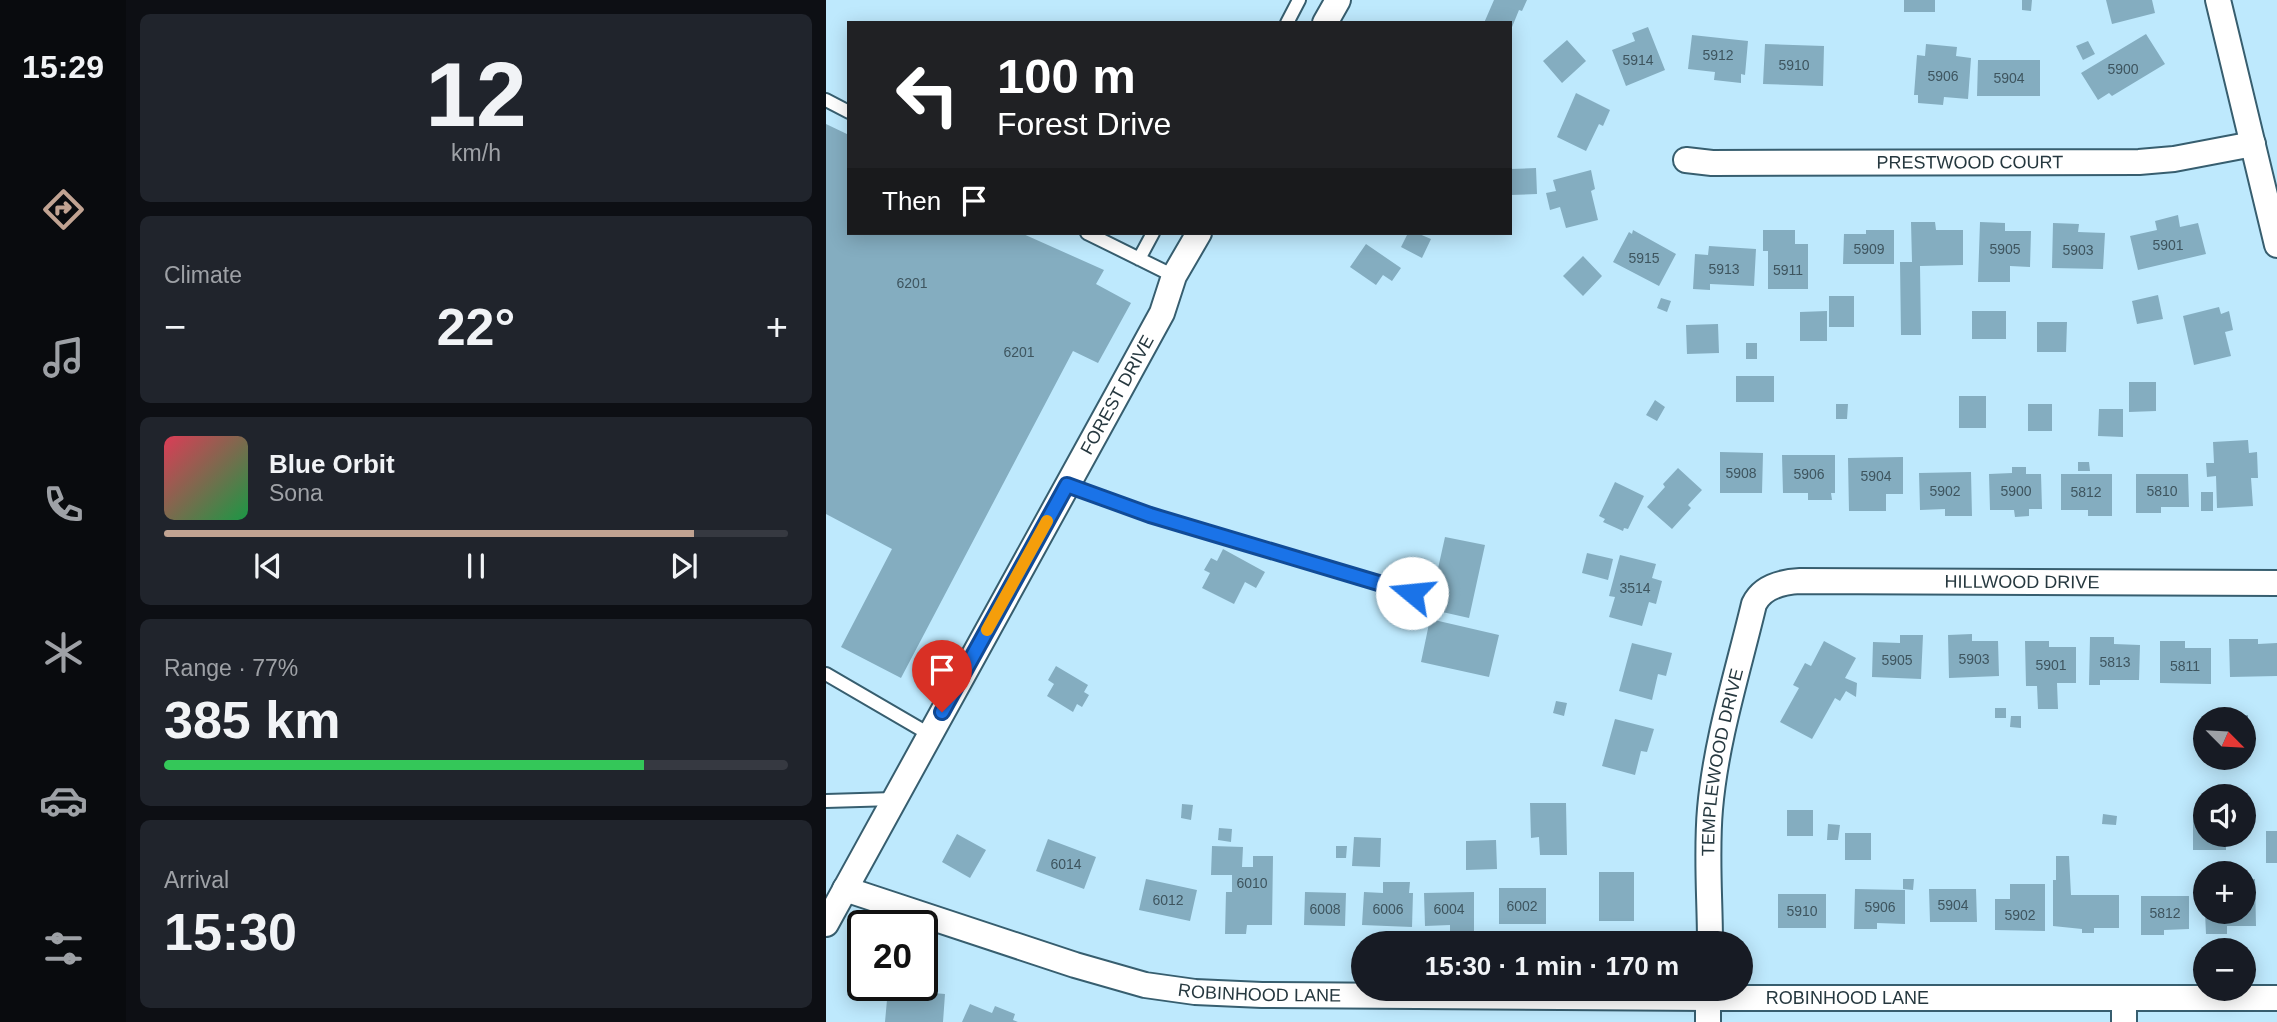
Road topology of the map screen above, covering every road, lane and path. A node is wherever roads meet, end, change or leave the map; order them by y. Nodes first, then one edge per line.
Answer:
1 (1299, 0) edge
2 (1338, 0) edge
3 (2218, 0) edge
4 (1288, 21) edge
5 (1326, 21) edge
6 (826, 100) edge
7 (847, 110) edge
8 (2253, 144) junction
9 (1686, 160) dead end
10 (1091, 235) edge
11 (1152, 235) edge
12 (1198, 235) edge
13 (2277, 245) edge
14 (1139, 259) junction
15 (1174, 276) junction
16 (1067, 485) junction
17 (2277, 583) edge
18 (1768, 590) joint
19 (1412, 593) dead end
20 (826, 674) edge
21 (929, 734) junction
22 (894, 799) junction
23 (826, 801) edge
24 (845, 889) junction
25 (826, 923) edge
26 (1710, 931) edge
27 (2277, 998) edge
28 (1708, 1003) edge
29 (2124, 1010) edge

1 - 4 lane
2 - 5 street
3 - 8 street
6 - 7 lane
8 - 9 street, PRESTWOOD COURT
8 - 13 street
10 - 14 lane
11 - 14 lane
12 - 15 street, FOREST DRIVE
14 - 15 lane
15 - 16 street, FOREST DRIVE
16 - 19 lane
16 - 21 street, FOREST DRIVE
17 - 18 street, HILLWOOD DRIVE
18 - 26 street, TEMPLEWOOD DRIVE
20 - 21 lane
21 - 22 street, FOREST DRIVE
22 - 23 lane
22 - 24 street, FOREST DRIVE
24 - 25 street, FOREST DRIVE
24 - 28 street, ROBINHOOD LANE
27 - 29 street, ROBINHOOD LANE
28 - 29 street, ROBINHOOD LANE

